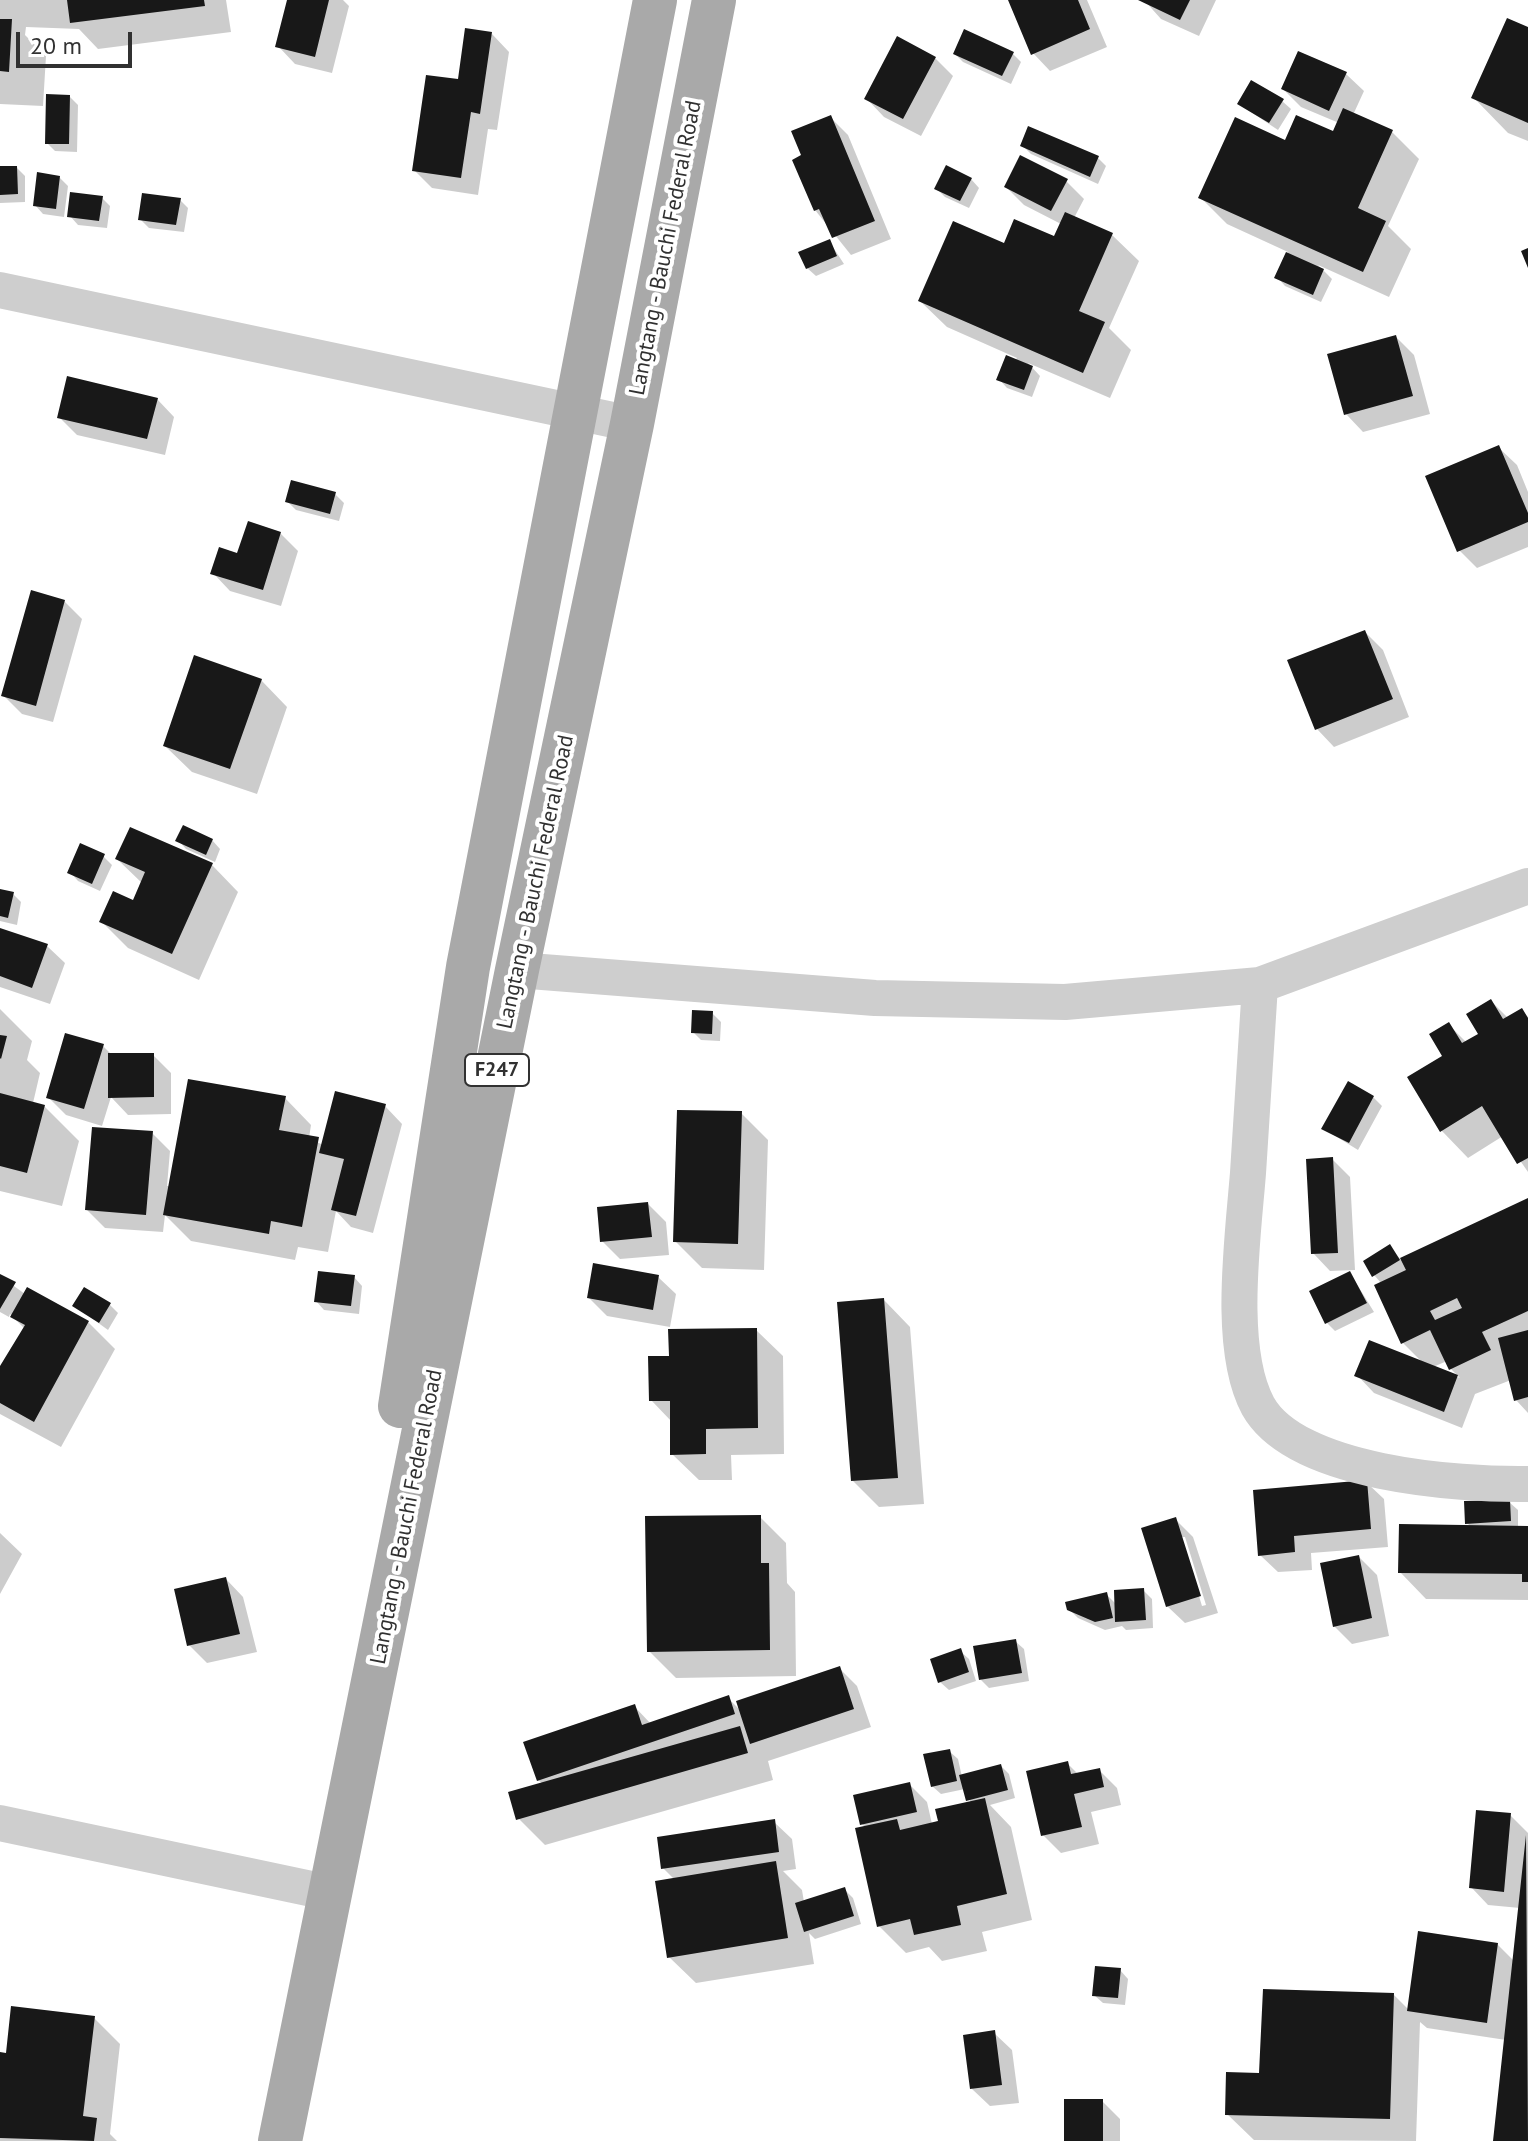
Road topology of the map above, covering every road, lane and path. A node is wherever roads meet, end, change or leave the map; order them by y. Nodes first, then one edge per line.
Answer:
1 (655, 0) edge
2 (714, 0) edge
3 (0, 290) edge
4 (574, 414) junction
5 (632, 424) junction
6 (1528, 886) edge
7 (517, 970) junction
8 (1260, 985) junction
9 (1528, 1484) edge
10 (0, 1823) edge
11 (326, 1892) junction
12 (259, 2141) edge
13 (280, 2141) edge

1 - 4 main road, Langtang - Bauchi Federal Road / F247
2 - 5 main road, Langtang - Bauchi Federal Road / F247
3 - 4 street
4 - 5 street
4 - 11 main road, Langtang - Bauchi Federal Road / F247
5 - 7 main road, Langtang - Bauchi Federal Road / F247
6 - 8 street
7 - 8 street
7 - 13 main road, Langtang - Bauchi Federal Road / F247
8 - 9 street
10 - 11 street
11 - 12 main road, Langtang - Bauchi Federal Road / F247

